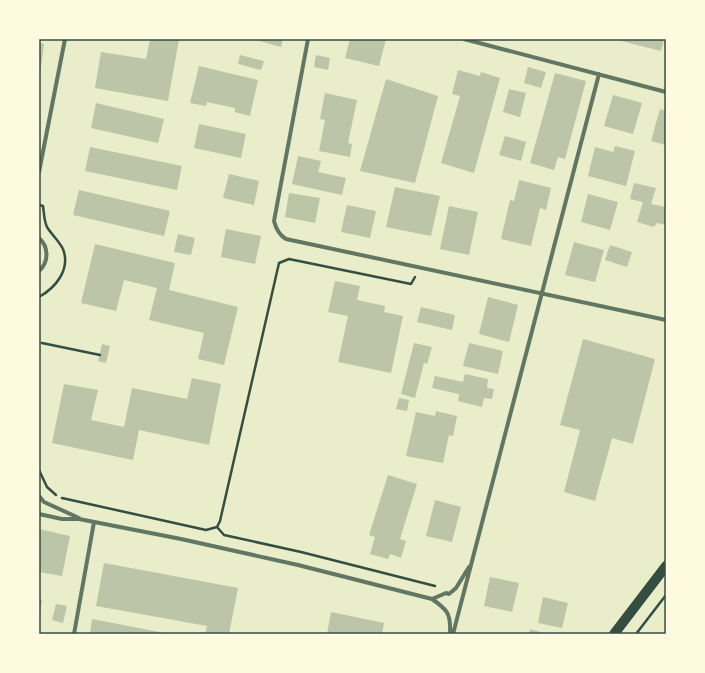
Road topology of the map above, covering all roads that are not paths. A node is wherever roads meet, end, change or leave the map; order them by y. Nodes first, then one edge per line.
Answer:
1 (65, 39) edge
2 (308, 39) edge
3 (464, 39) edge
4 (599, 74) junction
5 (666, 92) edge
6 (39, 172) edge
7 (39, 238) edge
8 (39, 271) edge
9 (542, 294) junction
10 (666, 320) edge
11 (39, 496) edge
12 (39, 514) edge
13 (80, 518) junction
14 (94, 522) junction
15 (472, 563) junction
16 (666, 566) edge
17 (432, 599) junction
18 (616, 633) edge
19 (74, 634) edge
20 (452, 634) edge

1 - 6 street
2 - 9 street
3 - 4 street
4 - 5 street
4 - 9 street
7 - 8 street
9 - 10 street
9 - 15 street
11 - 13 street
12 - 13 street
13 - 14 street
14 - 17 street
14 - 19 street
15 - 17 street
15 - 20 street
16 - 18 main road
17 - 20 street

